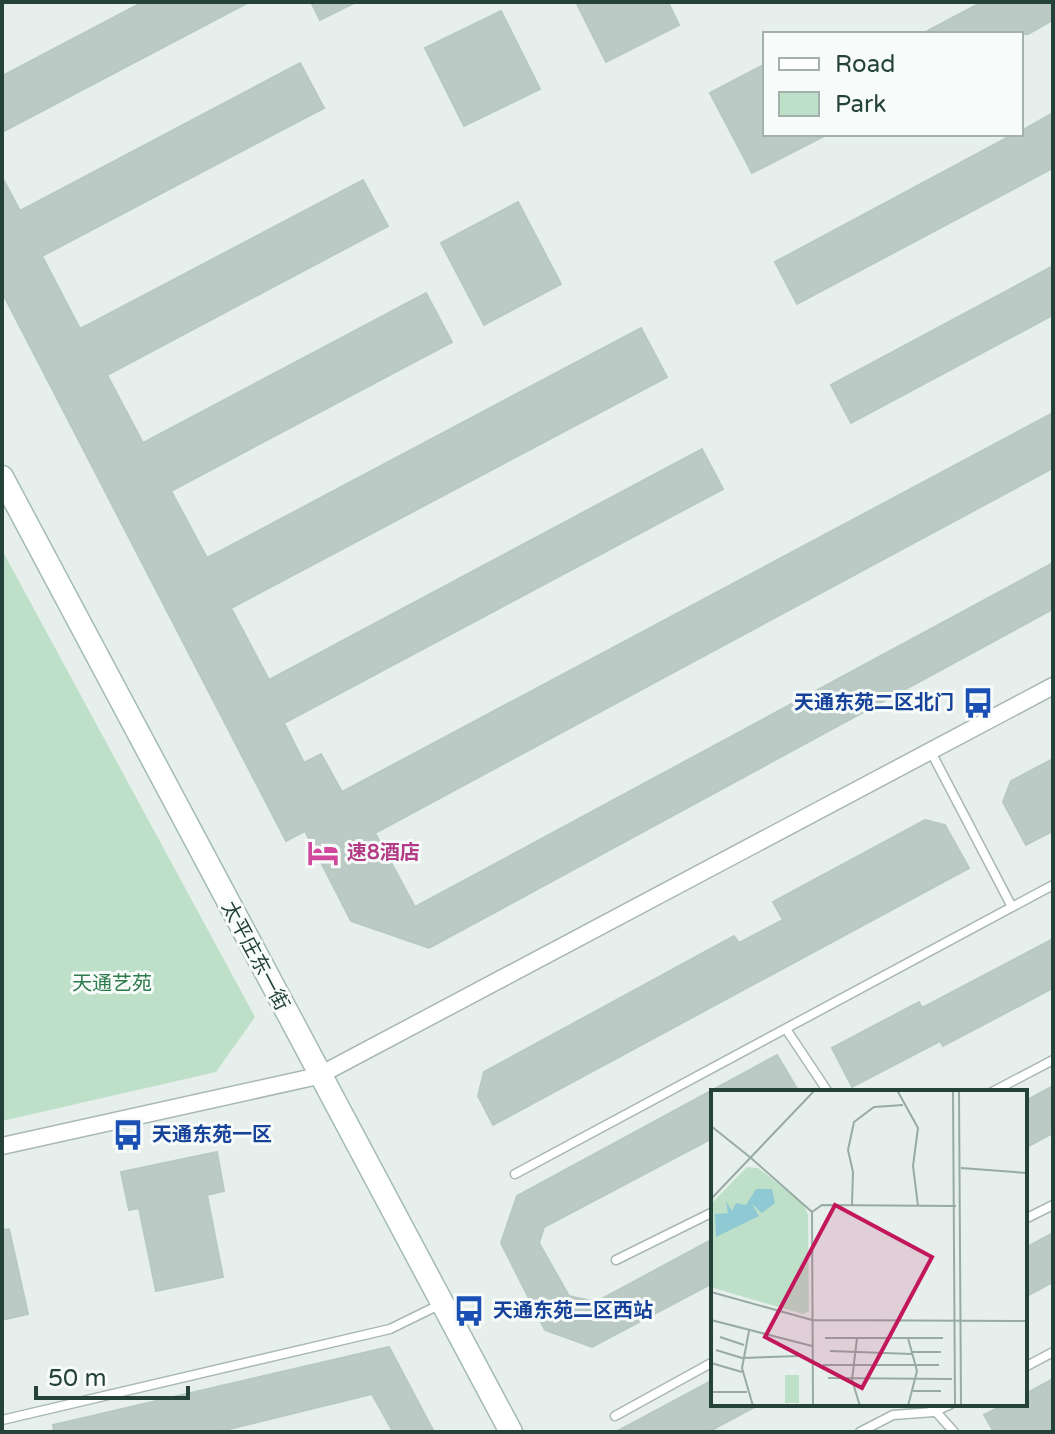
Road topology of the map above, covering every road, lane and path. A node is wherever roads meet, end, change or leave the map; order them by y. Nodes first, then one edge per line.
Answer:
1 (2, 477) edge
2 (1053, 686) edge
3 (930, 751) junction
4 (1053, 885) edge
5 (1012, 907) junction
6 (786, 1029) junction
7 (1053, 1060) edge
8 (318, 1076) junction
9 (827, 1090) edge
10 (996, 1090) edge
11 (2, 1146) edge
12 (515, 1174) dead end
13 (1053, 1205) edge
14 (711, 1213) edge
15 (1027, 1218) edge
16 (616, 1260) dead end
17 (441, 1303) junction
18 (1053, 1352) edge
19 (711, 1363) edge
20 (1027, 1366) edge
21 (932, 1408) edge
22 (615, 1416) dead end
23 (2, 1420) edge
24 (511, 1432) edge
25 (860, 1432) edge
26 (954, 1432) edge

1 - 8 street, 太平庄东一街
2 - 3 street
3 - 5 lane
3 - 8 street
4 - 5 lane
5 - 6 lane
6 - 9 lane
6 - 12 lane
7 - 10 lane
8 - 11 street
8 - 17 street, 太平庄东一街
13 - 15 lane
14 - 16 lane
17 - 23 lane
17 - 24 street, 太平庄东一街
18 - 20 lane
19 - 22 lane
21 - 25 lane
21 - 26 lane

